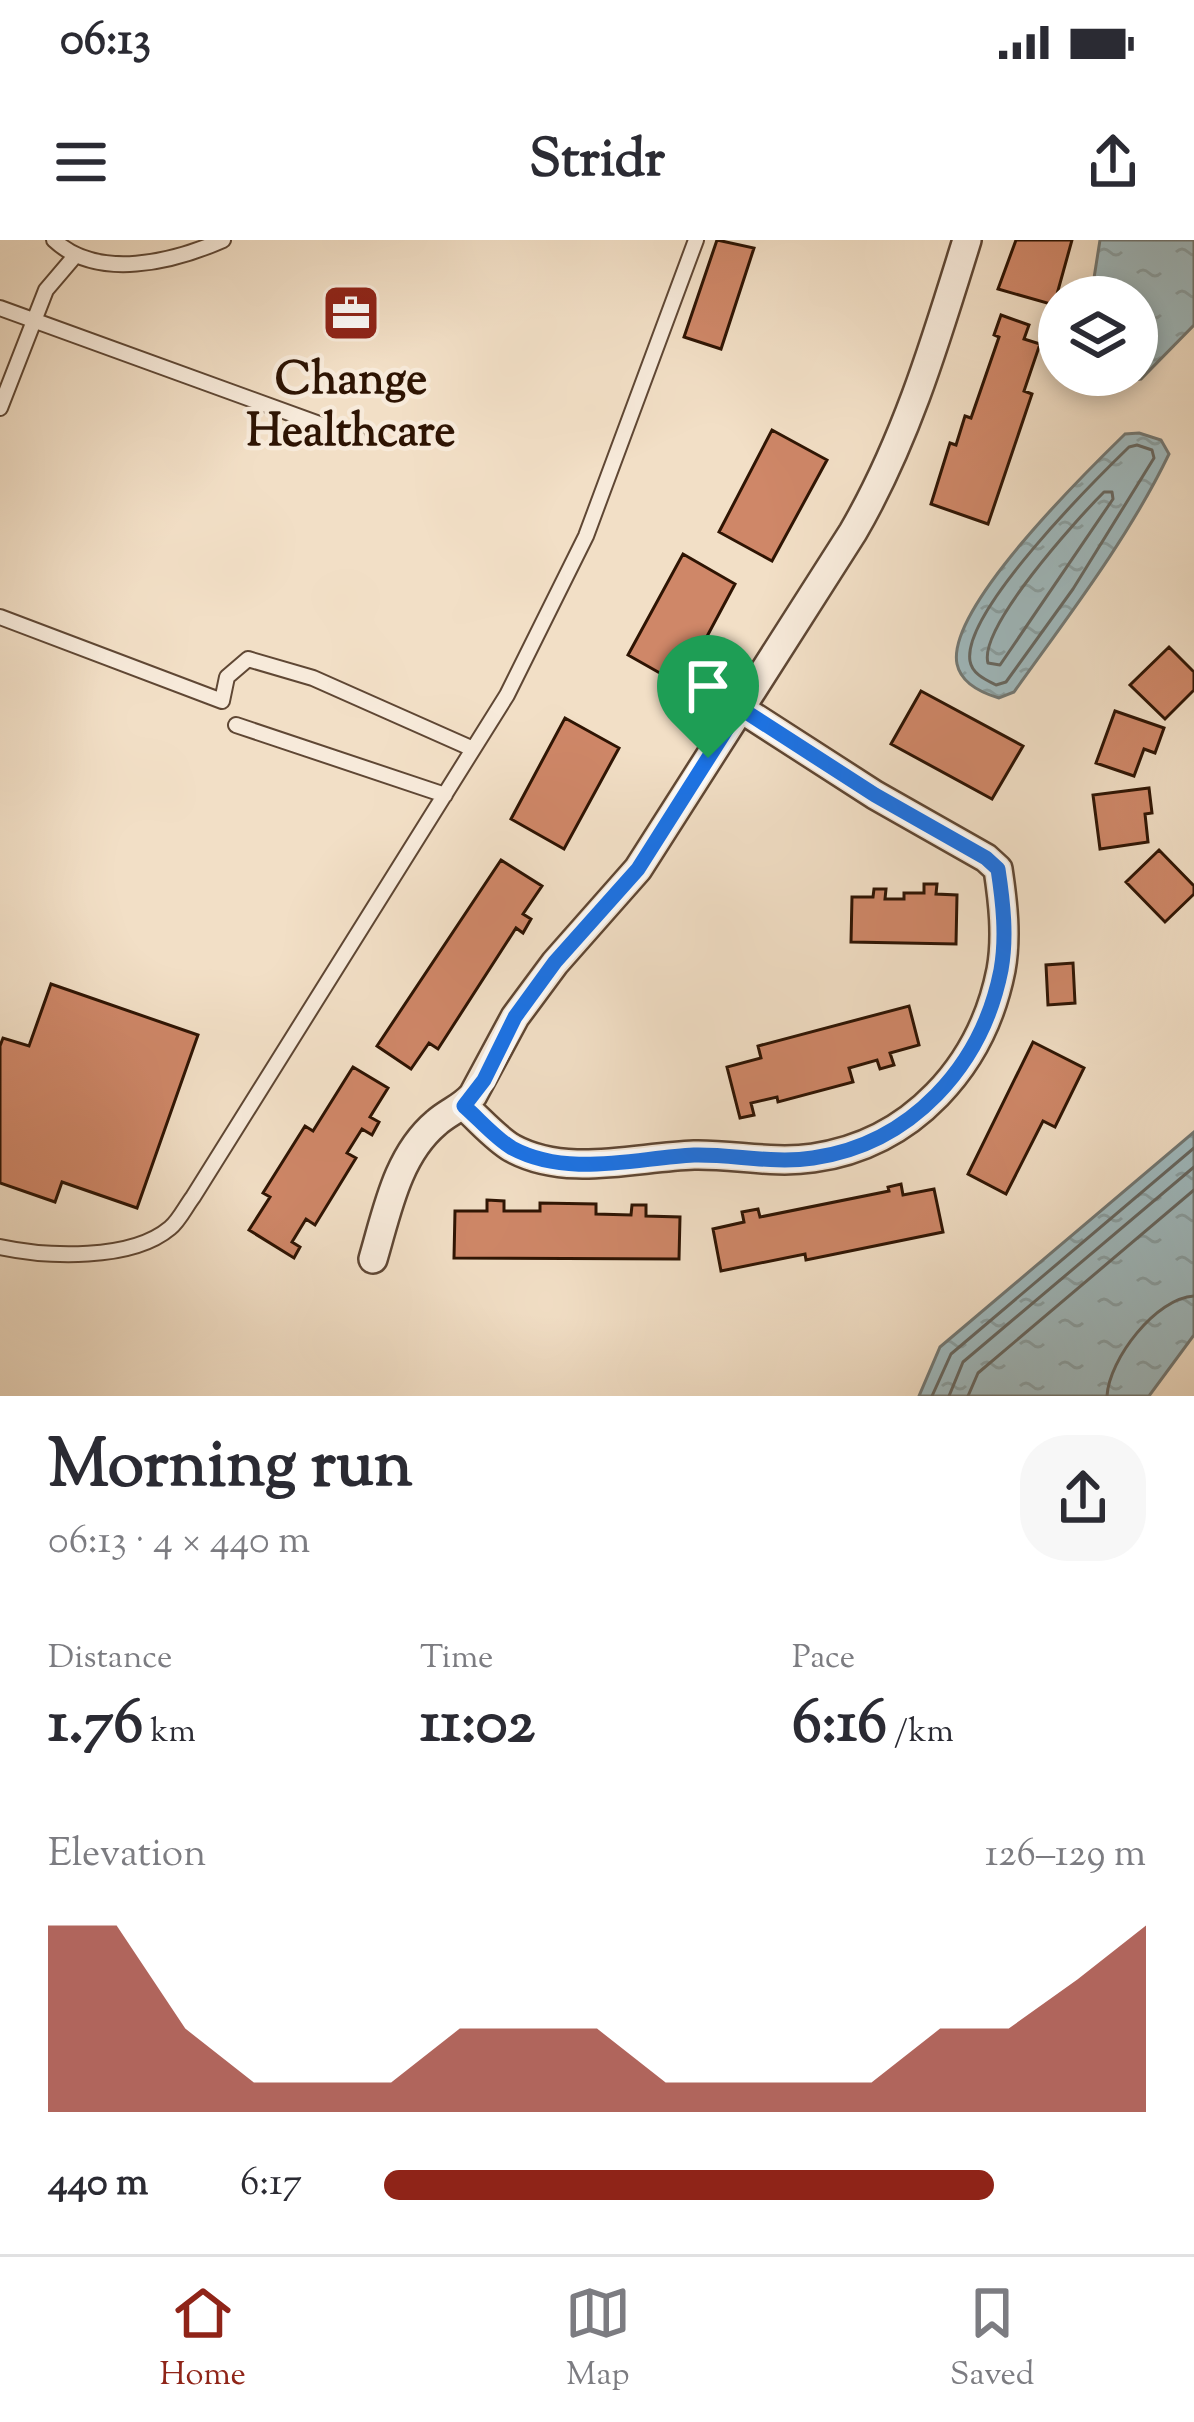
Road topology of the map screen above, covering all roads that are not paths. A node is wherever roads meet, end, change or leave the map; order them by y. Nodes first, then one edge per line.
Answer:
1 (54, 240) edge
2 (223, 240) edge
3 (696, 240) edge
4 (967, 240) edge
5 (75, 256) junction
6 (0, 308) edge
7 (33, 320) junction
8 (0, 408) edge
9 (358, 438) dead end
10 (0, 617) edge
11 (740, 708) junction
12 (236, 725) dead end
13 (473, 749) junction
14 (445, 795) junction
15 (464, 1106) junction
16 (0, 1247) edge
17 (373, 1259) dead end

1 - 5 lane
2 - 5 lane
3 - 13 lane
4 - 11 street
5 - 7 lane
6 - 7 lane
7 - 8 lane
7 - 9 lane
10 - 13 lane
11 - 15 street
11 - 15 street
12 - 14 lane
13 - 14 lane
14 - 16 lane
15 - 17 street

